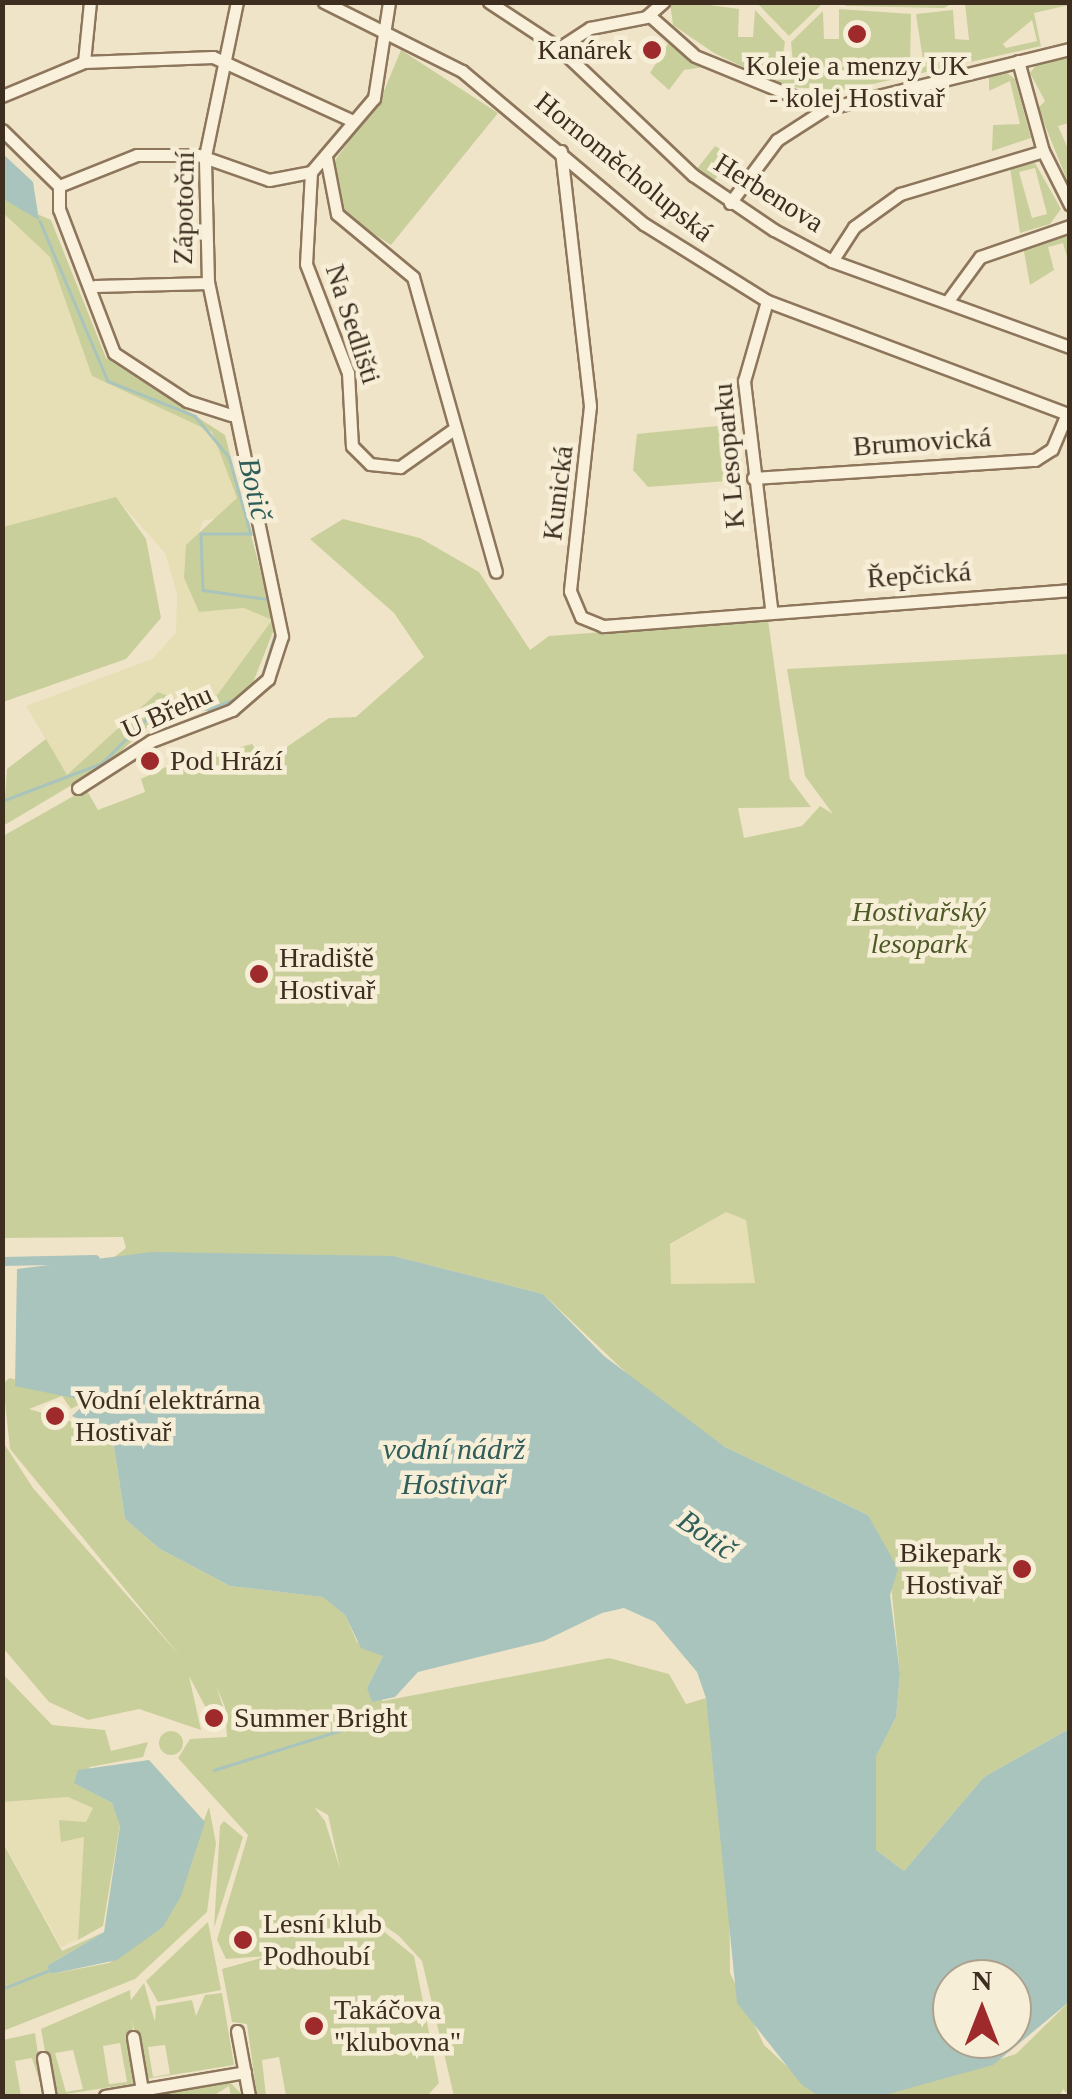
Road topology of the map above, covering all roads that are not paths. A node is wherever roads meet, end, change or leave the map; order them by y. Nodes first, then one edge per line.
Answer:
1 (90, 2) edge
2 (237, 2) edge
3 (324, 2) edge
4 (389, 2) edge
5 (489, 2) edge
6 (663, 2) edge
7 (650, 16) junction
8 (386, 29) junction
9 (559, 48) junction
10 (1070, 49) edge
11 (1018, 61) junction
12 (84, 62) junction
13 (226, 63) junction
14 (2, 96) edge
15 (823, 110) junction
16 (353, 122) junction
17 (2, 130) edge
18 (560, 151) junction
19 (1043, 151) junction
20 (205, 156) junction
21 (326, 157) junction
22 (572, 160) junction
23 (311, 172) junction
24 (559, 180) junction
25 (60, 186) junction
26 (730, 202) junction
27 (1070, 205) edge
28 (1070, 226) edge
29 (832, 262) junction
30 (208, 283) junction
31 (95, 286) junction
32 (767, 301) junction
33 (947, 302) junction
34 (1070, 347) edge
35 (1068, 414) edge
36 (231, 415) junction
37 (454, 429) junction
38 (753, 478) junction
39 (496, 572) dead end
40 (1070, 590) edge
41 (771, 609) junction
42 (78, 788) dead end
43 (237, 2031) dead end
44 (133, 2037) dead end
45 (43, 2058) dead end
46 (245, 2072) junction
47 (142, 2090) junction
48 (50, 2096) edge
49 (105, 2096) edge
50 (249, 2096) edge

1 - 12 street
2 - 13 street, Zápotoční
3 - 8 street, Hornoměcholupská
4 - 8 street
5 - 9 street, Herbenova
6 - 7 street
7 - 9 street
7 - 15 street
8 - 16 street
8 - 18 street, Hornoměcholupská
9 - 26 street, Herbenova
10 - 11 street
11 - 15 street
11 - 19 street
12 - 13 street
12 - 14 street
13 - 16 street
13 - 20 street, Zápotoční
15 - 26 street
16 - 21 street
17 - 25 street
18 - 22 street, Hornoměcholupská
18 - 24 street, Kunická
19 - 27 street
19 - 29 street
20 - 23 street
20 - 25 street
20 - 30 street, Zápotoční
21 - 23 street
21 - 37 street
22 - 24 street
22 - 32 street, Hornoměcholupská
23 - 37 street, Na Sedlišti
24 - 41 street, Kunická
25 - 31 street
26 - 29 street, Herbenova
28 - 33 street
29 - 33 street, Herbenova
30 - 31 street
30 - 36 street, Zápotoční
31 - 36 street
32 - 35 street, Hornoměcholupská
32 - 38 street, K Lesoparku
33 - 34 street, Herbenova
35 - 38 street, Brumovická
36 - 42 street, U Břehu
37 - 39 street
38 - 41 street, K Lesoparku
40 - 41 street, Řepčická
43 - 46 street
44 - 47 street
45 - 48 street
46 - 47 street
46 - 50 street
47 - 49 street

